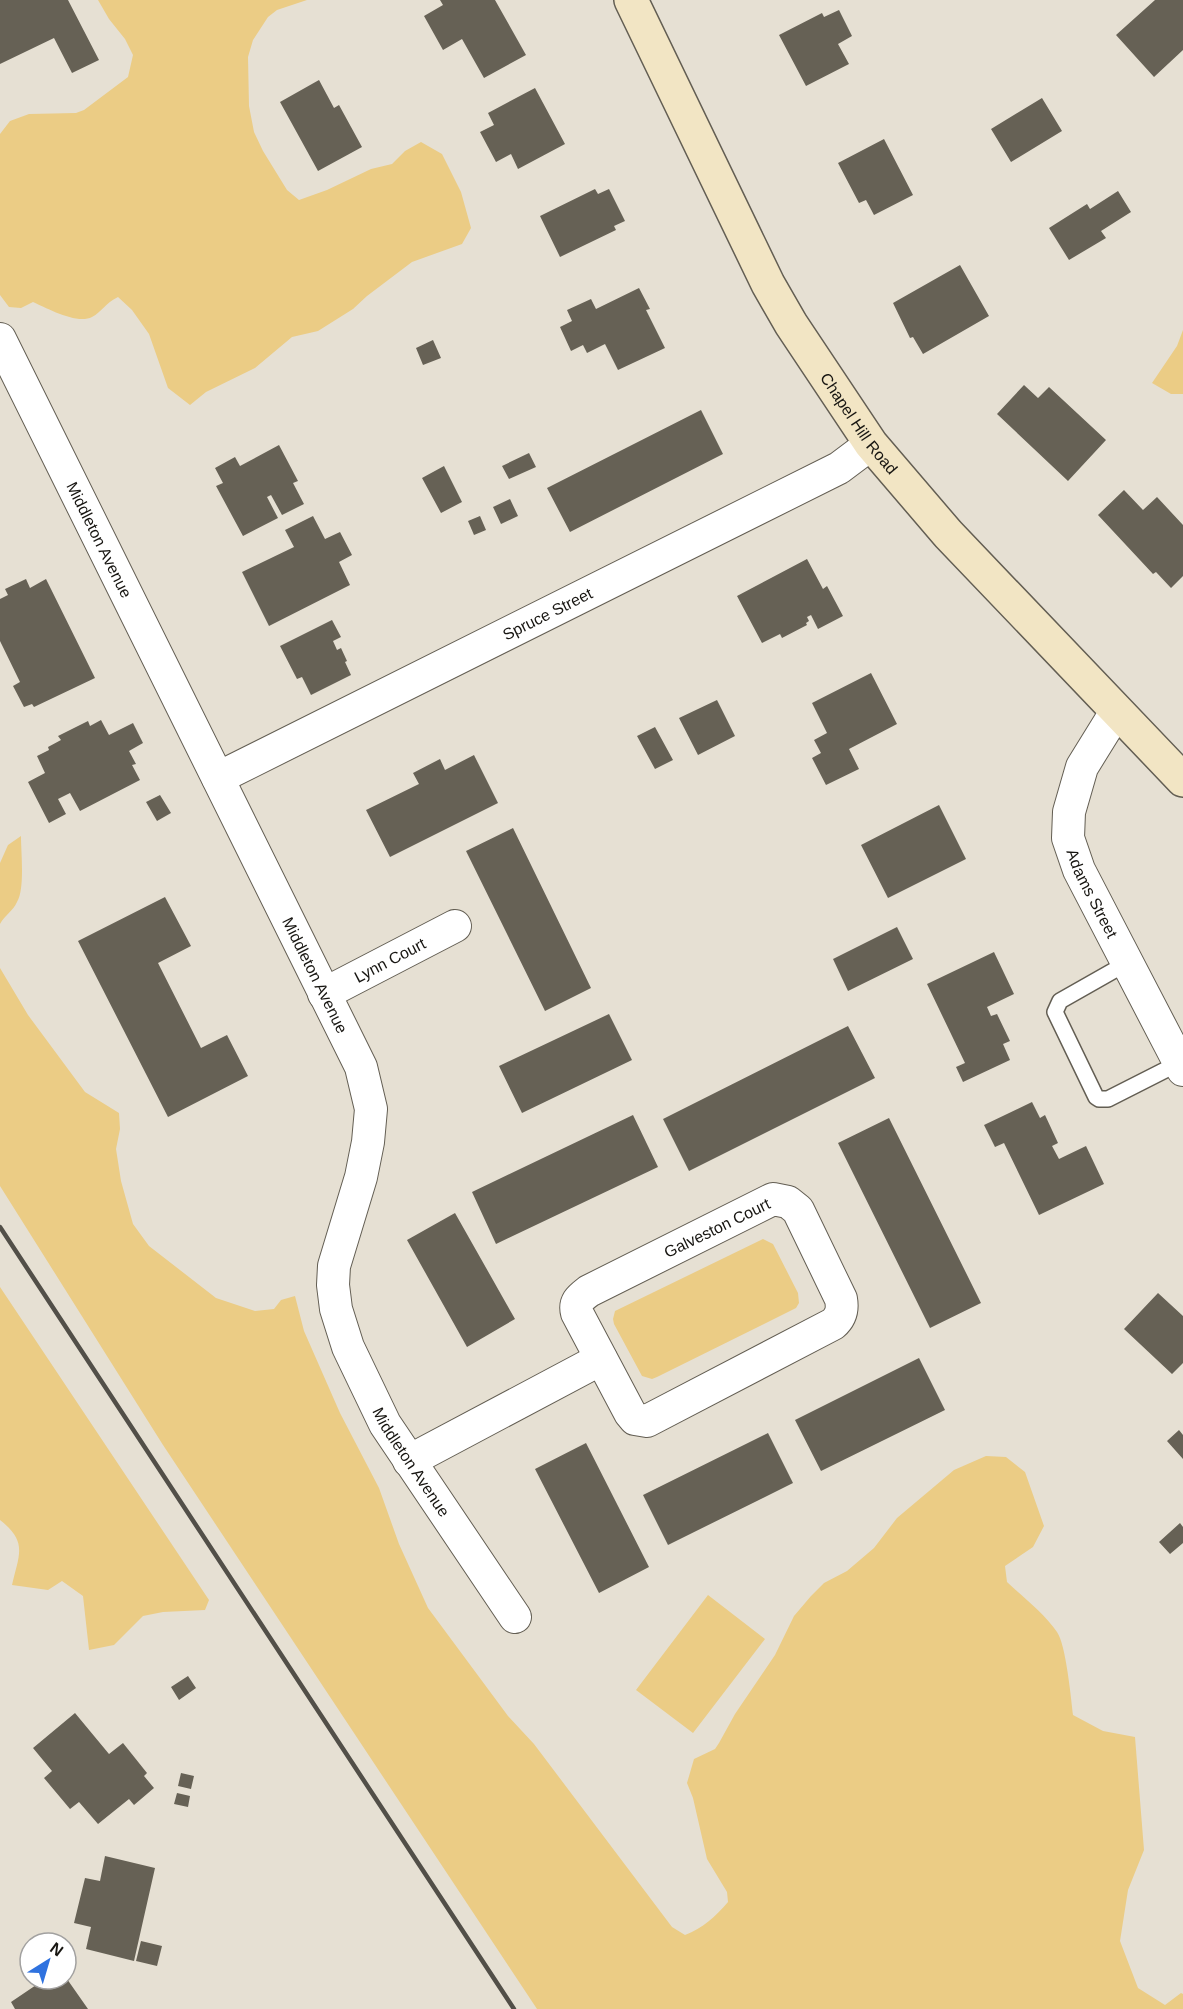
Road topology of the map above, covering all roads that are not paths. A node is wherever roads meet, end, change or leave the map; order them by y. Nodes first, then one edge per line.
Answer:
1 (631, 0) edge
2 (0, 339) edge
3 (871, 444) junction
4 (1116, 712) junction
5 (218, 778) junction
6 (1183, 780) edge
7 (456, 926) dead end
8 (1127, 963) junction
9 (324, 994) junction
10 (1181, 1067) edge
11 (601, 1359) junction
12 (409, 1461) junction
13 (515, 1617) dead end

1 - 3 main road, Chapel Hill Road
2 - 5 street, Middleton Avenue
3 - 4 main road, Chapel Hill Road
3 - 5 street, Spruce Street
4 - 6 main road, Chapel Hill Road
4 - 8 street, Adams Street
5 - 9 street, Middleton Avenue
7 - 9 street, Lynn Court
8 - 10 street, Adams Street
8 - 10 lane
9 - 12 street, Middleton Avenue
11 - 11 street, Galveston Court
11 - 12 street
12 - 13 street, Middleton Avenue

